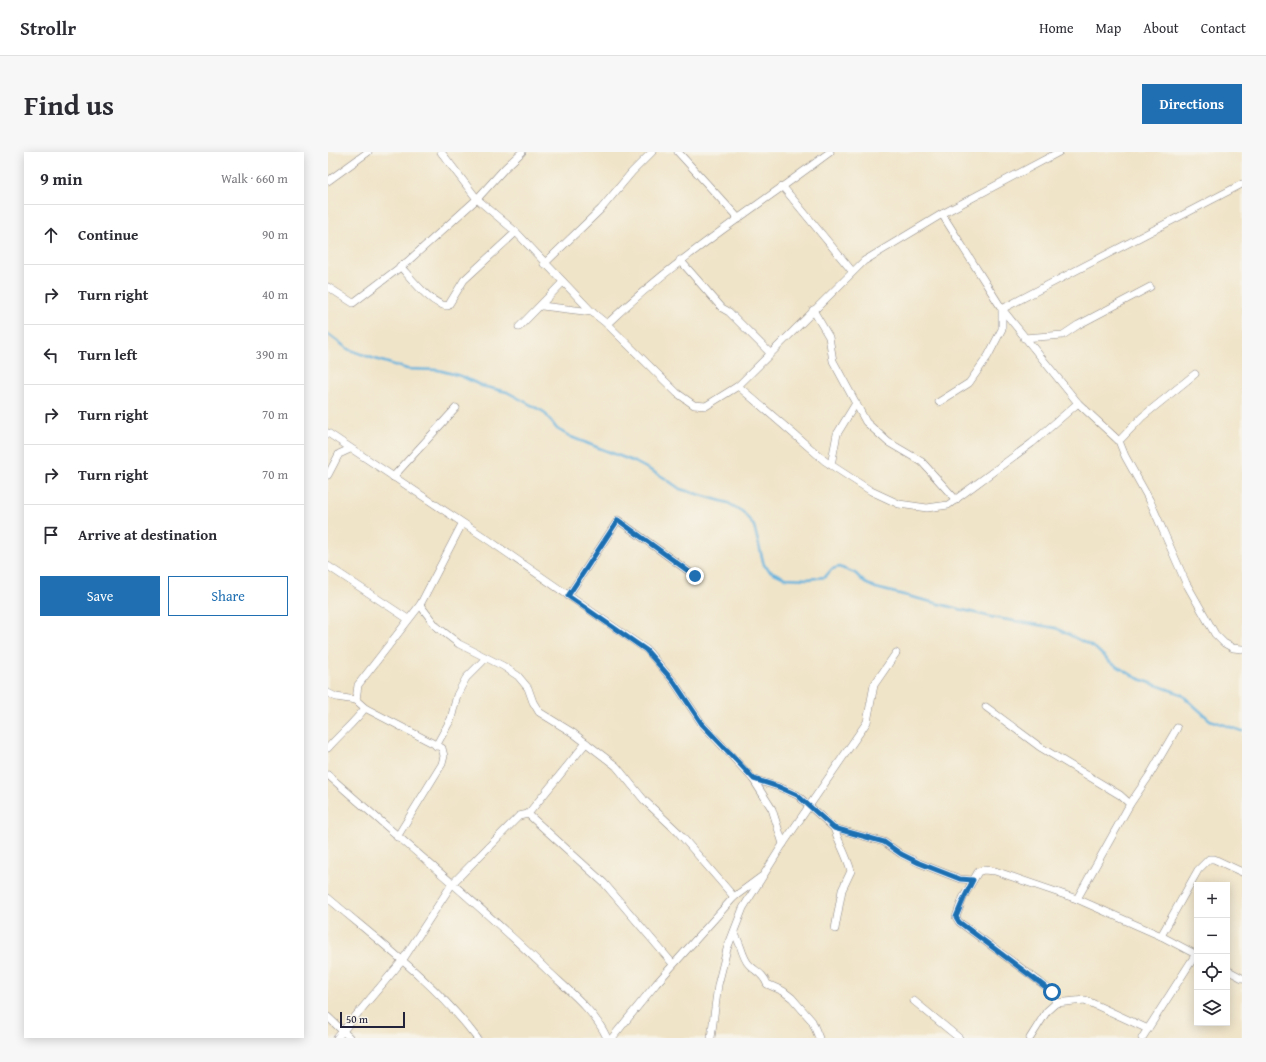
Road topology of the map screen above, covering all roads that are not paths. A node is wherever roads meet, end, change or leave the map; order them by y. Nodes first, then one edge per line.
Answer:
1 (368, 152) edge
2 (441, 152) edge
3 (522, 152) edge
4 (652, 152) edge
5 (678, 152) edge
6 (830, 152) edge
7 (1060, 152) edge
8 (328, 181) edge
9 (1242, 184) edge
10 (783, 187) junction
11 (477, 199) junction
12 (942, 214) junction
13 (739, 219) junction
14 (516, 232) junction
15 (680, 260) junction
16 (544, 264) junction
17 (400, 266) junction
18 (852, 271) junction
19 (564, 282) junction
20 (328, 287) edge
21 (1150, 287) dead end
22 (542, 306) junction
23 (1002, 309) junction
24 (813, 310) junction
25 (592, 312) junction
26 (607, 324) junction
27 (519, 327) dead end
28 (1024, 338) junction
29 (770, 353) junction
30 (1194, 374) dead end
31 (738, 386) junction
32 (939, 402) dead end
33 (856, 403) junction
34 (1078, 403) junction
35 (456, 408) dead end
36 (328, 433) edge
37 (1118, 442) junction
38 (350, 448) junction
39 (831, 465) junction
40 (328, 475) edge
41 (393, 477) junction
42 (956, 500) junction
43 (462, 524) junction
44 (328, 566) edge
45 (695, 576) dead end
46 (568, 596) junction
47 (420, 605) junction
48 (408, 620) junction
49 (1242, 648) edge
50 (896, 653) dead end
51 (486, 658) junction
52 (328, 693) edge
53 (356, 700) junction
54 (986, 707) dead end
55 (365, 708) junction
56 (1177, 728) dead end
57 (586, 743) junction
58 (436, 746) junction
59 (328, 748) edge
60 (328, 775) edge
61 (754, 779) junction
62 (1130, 804) junction
63 (809, 806) junction
64 (528, 814) junction
65 (834, 828) junction
66 (397, 837) junction
67 (783, 844) junction
68 (1242, 872) edge
69 (765, 874) junction
70 (973, 880) junction
71 (452, 884) junction
72 (734, 897) junction
73 (328, 898) edge
74 (1077, 899) junction
75 (835, 928) dead end
76 (734, 933) junction
77 (1161, 936) junction
78 (1194, 952) edge
79 (1194, 959) edge
80 (402, 961) junction
81 (673, 964) junction
82 (1230, 972) edge
83 (1242, 978) edge
84 (914, 1001) dead end
85 (1056, 1003) junction
86 (328, 1017) edge
87 (1148, 1029) junction
88 (343, 1031) junction
89 (337, 1038) edge
90 (350, 1038) edge
91 (478, 1038) edge
92 (607, 1038) edge
93 (612, 1038) edge
94 (710, 1038) edge
95 (819, 1038) edge
96 (959, 1038) edge
97 (1030, 1038) edge
98 (1142, 1038) edge

1 - 8 street
2 - 11 street
3 - 11 street
4 - 16 street
5 - 13 street
6 - 10 street
7 - 12 street
9 - 23 street
10 - 13 street
10 - 18 street
11 - 14 street
11 - 17 street
12 - 18 street
12 - 23 street
13 - 15 street
14 - 16 street
14 - 17 street
15 - 26 street
15 - 29 street
16 - 19 street
17 - 20 street
18 - 24 street
19 - 22 street
19 - 25 street
21 - 28 street
22 - 25 street
22 - 27 street
23 - 28 street
23 - 32 street
24 - 29 street
24 - 33 street
25 - 26 street
26 - 31 street
28 - 34 street
29 - 31 street
30 - 37 street
31 - 39 street
33 - 39 street
33 - 42 street
34 - 37 street
34 - 42 street
35 - 41 street
36 - 38 street
37 - 49 street
38 - 40 street
38 - 41 street
39 - 42 street
41 - 43 street
43 - 46 street
43 - 47 street
44 - 48 street
45 - 46 street
46 - 61 street
47 - 48 street
47 - 51 street
48 - 53 street
50 - 63 street
51 - 57 street
51 - 58 street
52 - 53 street
53 - 55 street
54 - 62 street
55 - 58 street
55 - 59 street
56 - 62 street
57 - 64 street
57 - 72 street
58 - 66 street
60 - 66 street
61 - 63 street
61 - 67 street
62 - 74 street
63 - 65 street
63 - 67 street
64 - 71 street
64 - 81 street
65 - 70 street
65 - 75 street
66 - 71 street
67 - 69 street
68 - 77 street
69 - 72 street
69 - 76 street
70 - 74 street
70 - 85 street
71 - 80 street
71 - 92 street
72 - 81 street
73 - 80 street
74 - 77 street
76 - 94 street
76 - 95 street
77 - 78 street
79 - 87 street
80 - 88 street
80 - 91 street
81 - 93 street
82 - 83 street
84 - 96 street
85 - 87 street
85 - 97 street
86 - 88 street
87 - 98 street
88 - 89 street
88 - 90 street

